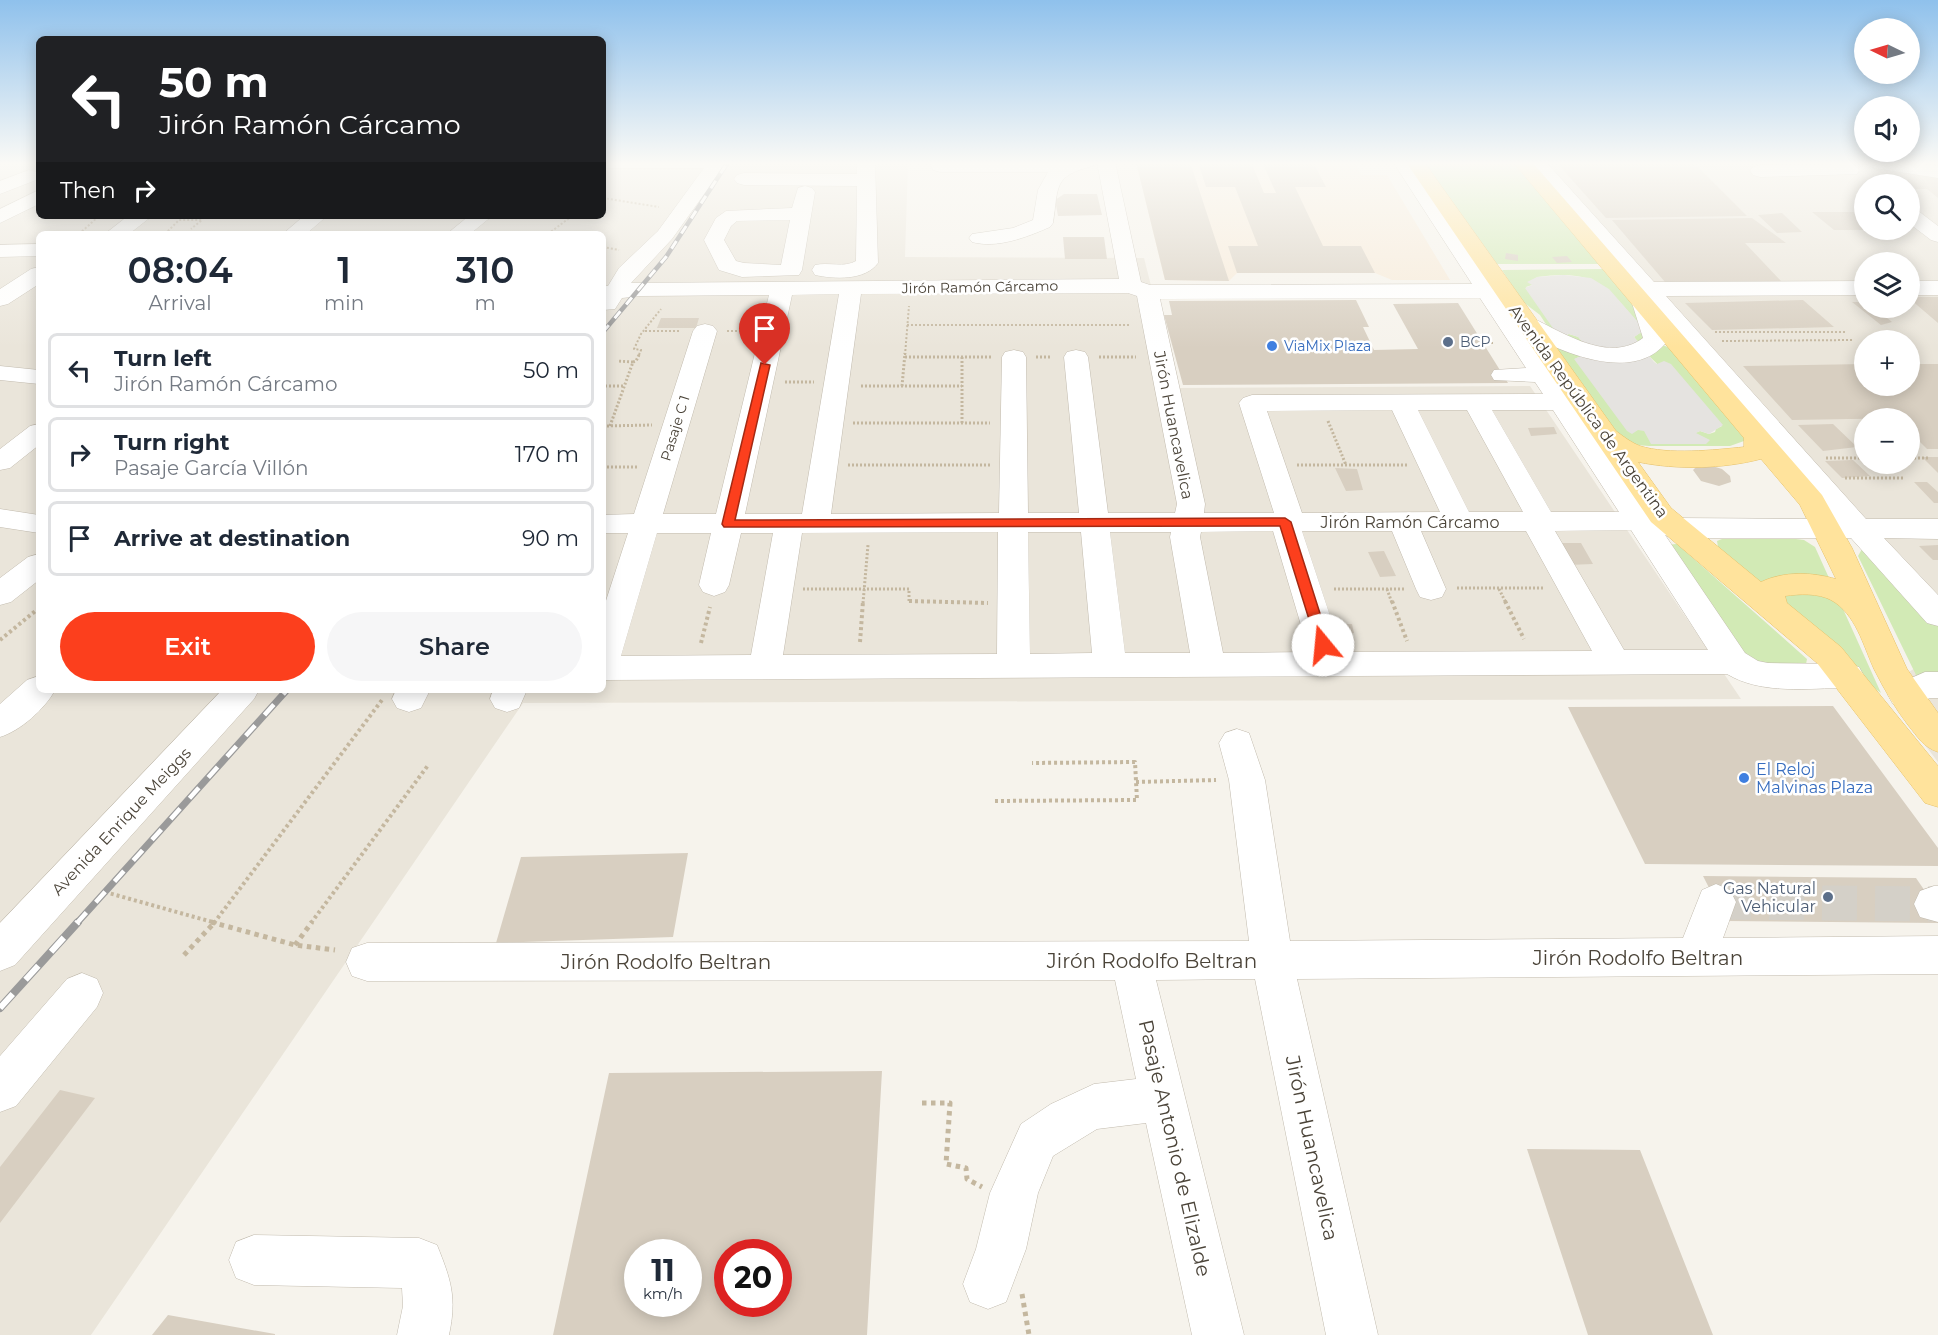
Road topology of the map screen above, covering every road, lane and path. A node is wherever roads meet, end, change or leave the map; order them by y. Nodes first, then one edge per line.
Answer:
1 (197, 224) edge
2 (673, 224) edge
3 (721, 224) edge
4 (799, 224) edge
5 (867, 224) edge
6 (1040, 224) edge
7 (1122, 224) edge
8 (1444, 224) edge
9 (1458, 224) edge
10 (1578, 224) edge
11 (1586, 224) edge
12 (1923, 224) edge
13 (191, 229) dead end
14 (1938, 236) edge
15 (979, 238) dead end
16 (606, 248) edge
17 (36, 250) edge
18 (620, 250) dead end
19 (0, 251) edge
20 (36, 276) edge
21 (786, 279) junction
22 (910, 287) junction
23 (1854, 288) edge
24 (1920, 288) edge
25 (1938, 288) edge
26 (851, 289) junction
27 (1139, 289) junction
28 (1489, 291) junction
29 (1641, 294) junction
30 (607, 298) edge
31 (0, 299) edge
32 (1525, 323) junction
33 (907, 325) junction
34 (1154, 325) junction
35 (645, 331) dead end
36 (705, 331) dead end
37 (1846, 332) dead end
38 (1690, 337) junction
39 (1853, 340) dead end
40 (1483, 343) dead end
41 (1499, 343) dead end
42 (962, 357) dead end
43 (1014, 357) dead end
44 (1076, 357) dead end
45 (617, 361) dead end
46 (633, 362) junction
47 (0, 373) edge
48 (1503, 375) dead end
49 (1545, 375) junction
50 (36, 377) edge
51 (760, 382) junction
52 (837, 384) junction
53 (606, 386) edge
54 (624, 386) junction
55 (902, 386) junction
56 (962, 386) junction
57 (1401, 402) junction
58 (1475, 402) junction
59 (1563, 402) junction
60 (1321, 403) junction
61 (831, 423) junction
62 (962, 423) junction
63 (1014, 423) junction
64 (676, 425) junction
65 (606, 426) edge
66 (610, 426) junction
67 (36, 434) edge
68 (1603, 434) junction
69 (1757, 435) junction
70 (1920, 458) edge
71 (1930, 458) dead end
72 (0, 462) edge
73 (824, 465) junction
74 (1015, 465) junction
75 (1272, 465) junction
76 (1346, 465) junction
77 (1431, 465) junction
78 (606, 467) edge
79 (663, 467) junction
80 (1814, 478) junction
81 (1904, 478) dead end
82 (1938, 513) edge
83 (0, 518) edge
84 (1539, 521) junction
85 (1659, 521) junction
86 (1188, 522) junction
87 (1288, 522) junction
88 (1403, 522) junction
89 (1459, 522) junction
90 (1838, 522) junction
91 (1015, 523) junction
92 (1095, 523) junction
93 (36, 524) edge
94 (606, 524) edge
95 (645, 524) junction
96 (728, 524) junction
97 (802, 524) junction
98 (870, 524) junction
99 (1938, 529) edge
100 (36, 566) edge
101 (714, 585) joint
102 (1499, 588) dead end
103 (865, 589) junction
104 (1386, 589) dead end
105 (1431, 589) dead end
106 (777, 590) junction
107 (0, 594) edge
108 (1012, 603) junction
109 (36, 610) edge
110 (1776, 612) junction
111 (1938, 615) edge
112 (1867, 618) junction
113 (0, 640) edge
114 (606, 651) edge
115 (1733, 662) junction
116 (1536, 663) junction
117 (1615, 663) junction
118 (1209, 664) junction
119 (1329, 664) junction
120 (1416, 664) junction
121 (1110, 665) junction
122 (1014, 666) junction
123 (765, 667) junction
124 (858, 667) junction
125 (606, 668) edge
126 (696, 668) junction
127 (1847, 676) junction
128 (1938, 685) edge
129 (36, 691) edge
130 (239, 693) edge
131 (1905, 694) junction
132 (401, 697) edge
133 (0, 724) edge
134 (1938, 738) edge
135 (1237, 743) dead end
136 (1032, 763) dead end
137 (429, 764) dead end
138 (1247, 780) junction
139 (1136, 782) junction
140 (1938, 792) edge
141 (995, 801) dead end
142 (105, 892) dead end
143 (1716, 902) dead end
144 (214, 923) junction
145 (295, 945) junction
146 (0, 952) edge
147 (184, 955) dead end
148 (1938, 955) edge
149 (351, 956) joint
150 (1696, 957) junction
151 (1272, 960) junction
152 (1131, 961) junction
153 (82, 993) dead end
154 (0, 1090) edge
155 (1162, 1098) junction
156 (922, 1103) dead end
157 (1012, 1203) junction
158 (254, 1260) dead end
159 (988, 1284) dead end
160 (423, 1335) edge
161 (1218, 1335) edge
162 (1352, 1335) edge

1 - 13 path
2 - 30 street
3 - 21 street
4 - 21 street
5 - 21 street
6 - 15 street
7 - 27 street, Jirón Huancavelica
8 - 28 street, Avenida República de Argentina
9 - 32 main road, Avenida República de Argentina
10 - 29 main road
11 - 29 street
12 - 14 street
16 - 18 path
17 - 19 street
20 - 31 street
21 - 26 street, Jirón Ramón Cárcamo
21 - 30 street, Jirón Ramón Cárcamo
21 - 51 street
22 - 26 street, Jirón Ramón Cárcamo
22 - 27 street, Jirón Ramón Cárcamo
22 - 33 path
23 - 29 street
24 - 25 street
26 - 52 street
27 - 28 street, Jirón Ramón Cárcamo
27 - 34 street, Jirón Huancavelica
28 - 49 street, Avenida República de Argentina
29 - 32 street
29 - 38 street
29 - 69 main road
32 - 68 main road, Avenida República de Argentina
33 - 34 path
33 - 55 path
34 - 86 street, Jirón Huancavelica
35 - 46 path
36 - 64 street, Pasaje C 1
37 - 38 path
38 - 39 path
38 - 80 street
40 - 41 path
42 - 56 path
43 - 63 street
44 - 92 street
45 - 46 path
46 - 54 path
47 - 50 street
48 - 49 street
49 - 59 street, Avenida República de Argentina
51 - 52 path
51 - 96 street
52 - 55 path
52 - 61 street
53 - 54 path
54 - 66 path
55 - 56 path
56 - 62 path
57 - 58 street
57 - 60 street
57 - 77 street
58 - 59 street
58 - 84 street
59 - 85 street, Avenida República de Argentina
60 - 75 street
60 - 76 path
61 - 62 path
61 - 73 street
62 - 63 path
63 - 74 street
64 - 66 path
64 - 79 street, Pasaje C 1
65 - 66 path
67 - 72 street
68 - 69 main road
68 - 85 main road, Avenida República de Argentina
69 - 90 main road
70 - 71 path
73 - 74 path
73 - 97 street
74 - 91 street
75 - 76 path
75 - 87 street
76 - 77 path
77 - 89 street
78 - 79 path
79 - 95 street, Pasaje C 1
80 - 81 path
80 - 90 street
82 - 90 street, Jirón Ramón Cárcamo
83 - 93 street
84 - 85 street, Jirón Ramón Cárcamo
84 - 89 street, Jirón Ramón Cárcamo
84 - 117 street
85 - 90 street, Jirón Ramón Cárcamo
85 - 110 main road, Avenida República de Argentina
85 - 115 street
86 - 87 street, Jirón Ramón Cárcamo
86 - 92 street, Jirón Ramón Cárcamo
86 - 118 street, Jirón Huancavelica
87 - 88 street, Jirón Ramón Cárcamo
87 - 119 street
88 - 89 street, Jirón Ramón Cárcamo
88 - 105 street
90 - 99 street, Jirón Ramón Cárcamo
90 - 111 street
90 - 112 main road
91 - 92 street, Jirón Ramón Cárcamo
91 - 98 street, Jirón Ramón Cárcamo
91 - 108 street
92 - 121 street
94 - 95 street, Jirón Ramón Cárcamo
95 - 96 street, Jirón Ramón Cárcamo
95 - 114 street, Pasaje C 1
96 - 97 street, Jirón Ramón Cárcamo
96 - 101 street
97 - 98 street, Jirón Ramón Cárcamo
97 - 106 street
98 - 103 path
100 - 107 street
101 - 126 path
102 - 116 path
103 - 106 path
103 - 108 path
103 - 124 path
104 - 120 path
106 - 123 street
108 - 122 street
109 - 113 path
110 - 112 main road
110 - 127 main road, Avenida República de Argentina
112 - 131 main road
115 - 117 street
115 - 127 street
116 - 117 street
116 - 120 street
118 - 119 street
118 - 121 street
119 - 120 street
121 - 122 street
122 - 124 street
123 - 124 street
123 - 126 street
125 - 126 street
127 - 140 main road, Avenida República de Argentina
128 - 131 street
129 - 133 street
130 - 146 street, Avenida Enrique Meiggs
131 - 134 main road
132 - 144 path
135 - 138 street, Jirón Huancavelica
136 - 139 path
137 - 145 path
138 - 139 path
138 - 151 street, Jirón Huancavelica
139 - 141 path
142 - 144 path
143 - 150 street
144 - 145 path
144 - 147 path
145 - 149 path
148 - 150 street, Jirón Rodolfo Beltran
149 - 152 street, Jirón Rodolfo Beltran
150 - 151 street, Jirón Rodolfo Beltran
151 - 152 street, Jirón Rodolfo Beltran
151 - 162 street, Jirón Huancavelica
152 - 155 street, Pasaje Antonio de Elizalde
153 - 154 street
155 - 157 street
155 - 161 street, Pasaje Antonio de Elizalde
156 - 157 path
157 - 159 street
158 - 160 street

